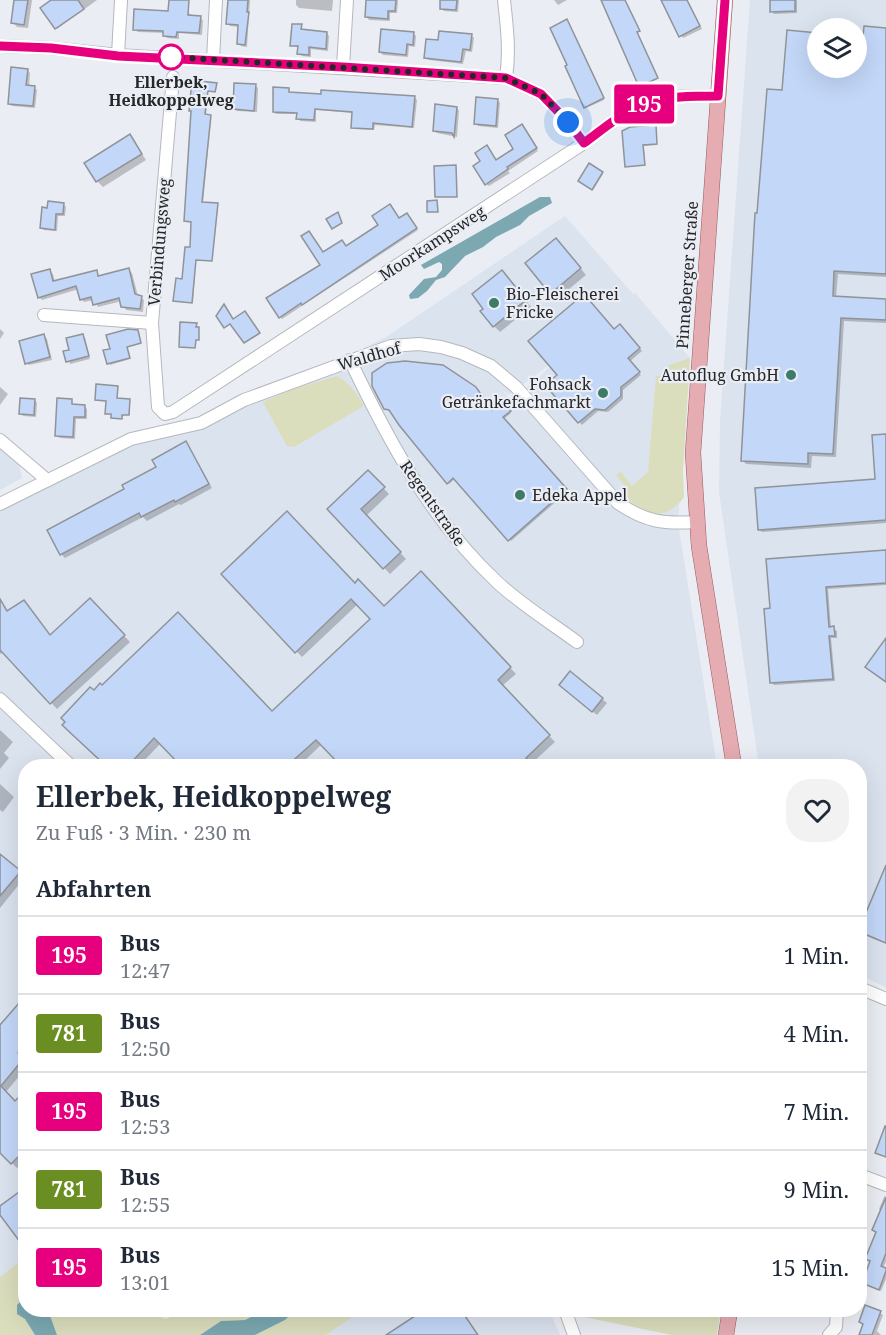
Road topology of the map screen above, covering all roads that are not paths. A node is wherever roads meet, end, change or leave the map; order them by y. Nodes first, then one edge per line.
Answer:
1 (121, 0) edge
2 (216, 0) edge
3 (347, 0) edge
4 (504, 0) edge
5 (725, 0) edge
6 (0, 46) edge
7 (118, 56) junction
8 (213, 60) junction
9 (343, 67) junction
10 (173, 77) dead end
11 (506, 78) junction
12 (718, 96) junction
13 (584, 143) junction
14 (44, 315) dead end
15 (152, 323) junction
16 (350, 360) junction
17 (158, 407) joint
18 (0, 440) edge
19 (47, 480) junction
20 (0, 504) edge
21 (696, 522) junction
22 (577, 642) dead end
23 (0, 699) edge
24 (64, 759) edge
25 (733, 759) edge
26 (867, 991) edge
27 (886, 999) edge
28 (867, 1178) edge
29 (886, 1185) edge
30 (568, 1317) edge
31 (729, 1317) edge
32 (837, 1317) edge
33 (574, 1335) edge
34 (726, 1335) edge
35 (829, 1335) edge

1 - 7 street
2 - 8 street
3 - 9 street
4 - 11 street
5 - 12 main road, Pinneberger Straße
6 - 7 street
7 - 8 street
8 - 9 street
9 - 11 street
10 - 15 street, Verbindungsweg
11 - 13 street
12 - 13 street, Moorkampsweg
12 - 21 main road, Pinneberger Straße
13 - 17 street, Moorkampsweg
14 - 15 street
15 - 17 street, Verbindungsweg
16 - 19 street, Waldhof
16 - 21 street, Waldhof
16 - 22 street, Regentstraße
18 - 19 street
19 - 20 street
21 - 25 main road, Pinneberger Straße
23 - 24 street
26 - 27 street
28 - 29 street
30 - 33 street
31 - 34 main road
32 - 35 street

